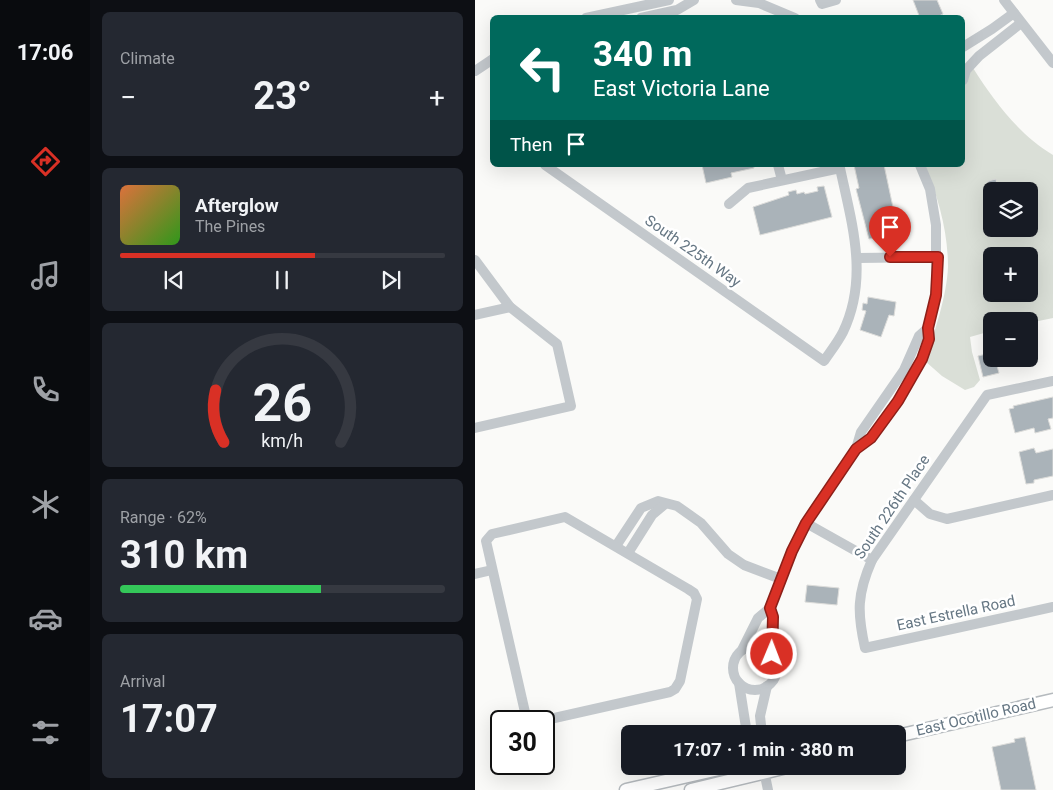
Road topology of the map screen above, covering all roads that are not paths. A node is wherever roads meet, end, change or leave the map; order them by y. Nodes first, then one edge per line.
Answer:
1 (669, 0) edge
2 (694, 0) edge
3 (735, 0) edge
4 (836, 0) edge
5 (1004, 0) edge
6 (821, 2) edge
7 (1014, 13) junction
8 (600, 15) edge
9 (654, 15) edge
10 (788, 15) edge
11 (1021, 23) junction
12 (965, 46) edge
13 (490, 61) edge
14 (1053, 63) edge
15 (475, 71) edge
16 (965, 74) edge
17 (548, 167) edge
18 (779, 167) edge
19 (921, 167) edge
20 (782, 180) junction
21 (729, 204) dead end
22 (938, 257) junction
23 (858, 258) junction
24 (475, 260) edge
25 (510, 307) junction
26 (475, 315) edge
27 (1053, 381) edge
28 (475, 428) edge
29 (1053, 495) edge
30 (914, 500) junction
31 (665, 504) junction
32 (806, 523) junction
33 (616, 546) junction
34 (628, 553) junction
35 (872, 560) junction
36 (492, 570) junction
37 (475, 574) edge
38 (781, 579) junction
39 (1053, 607) edge
40 (770, 608) junction
41 (865, 648) joint
42 (742, 650) junction
43 (772, 654) junction
44 (739, 682) junction
45 (767, 686) junction
46 (1053, 700) edge
47 (524, 710) edge
48 (555, 718) edge
49 (746, 725) edge
50 (761, 725) edge
51 (906, 733) edge
52 (692, 775) edge
53 (746, 775) edge
54 (765, 775) edge
55 (626, 790) edge
56 (691, 790) edge
57 (768, 790) edge

1 - 8 street
2 - 9 street
3 - 10 street
4 - 6 street
5 - 7 street
7 - 11 street
7 - 12 street
11 - 14 street
11 - 16 street
13 - 15 street
17 - 23 street, South 225th Way
18 - 20 street
19 - 22 street
20 - 21 street
20 - 23 street
22 - 23 street
22 - 32 street
24 - 25 street
25 - 26 street
25 - 28 street
27 - 30 street, South 226th Place
29 - 30 street
30 - 35 street, South 226th Place
31 - 33 street
31 - 34 street
31 - 38 street
32 - 35 street
32 - 38 street
33 - 34 street
33 - 36 street
34 - 48 street
35 - 41 street, South 226th Place
36 - 37 street
36 - 47 street
38 - 40 street
39 - 41 street, East Estrella Road
40 - 42 street
40 - 43 street
42 - 43 street
42 - 44 street
43 - 45 street
44 - 45 street
44 - 49 street
45 - 50 street
46 - 51 main road, East Ocotillo Road
52 - 55 main road
53 - 56 main road
54 - 57 street

